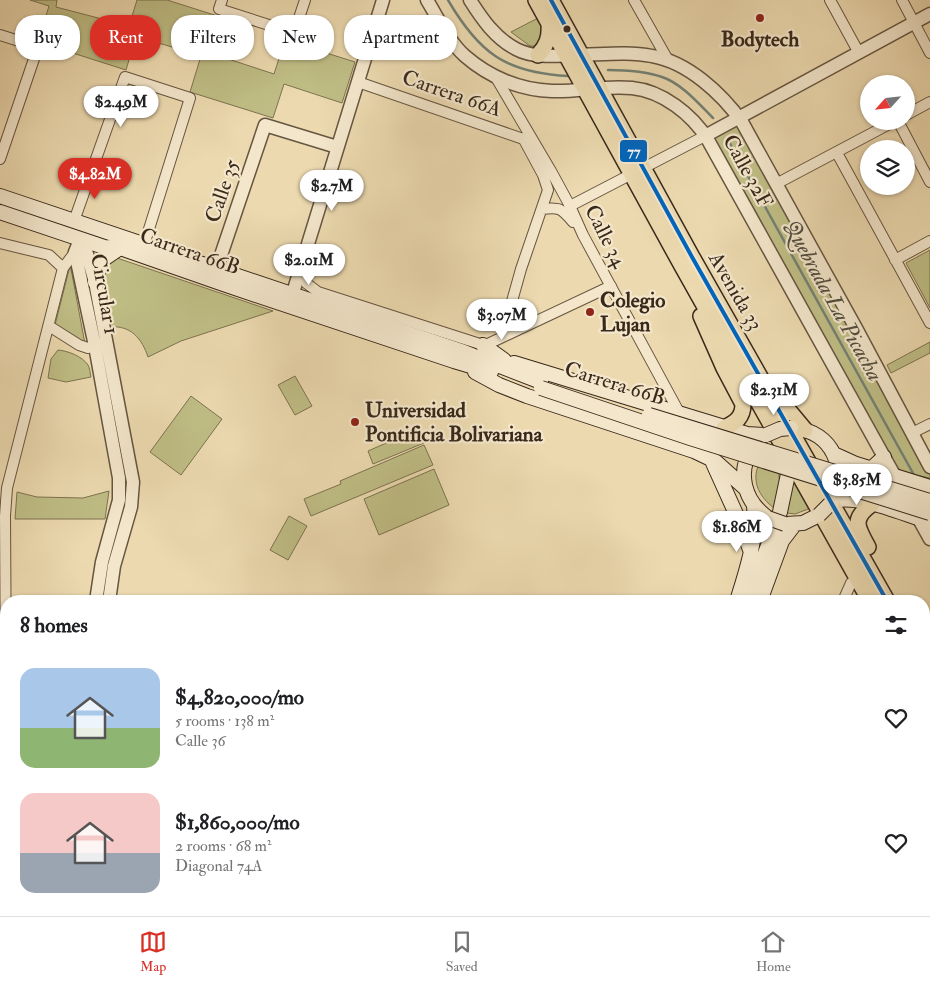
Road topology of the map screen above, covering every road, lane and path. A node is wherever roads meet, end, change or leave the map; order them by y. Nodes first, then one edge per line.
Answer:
1 (304, 0) edge
2 (383, 0) edge
3 (427, 0) edge
4 (470, 0) edge
5 (536, 0) edge
6 (551, 0) edge
7 (634, 0) edge
8 (830, 0) edge
9 (902, 0) edge
10 (220, 5) edge
11 (930, 14) edge
12 (914, 23) junction
13 (549, 24) junction
14 (0, 35) edge
15 (859, 53) junction
16 (930, 53) edge
17 (538, 55) junction
18 (574, 55) junction
19 (668, 60) junction
20 (495, 76) junction
21 (358, 82) junction
22 (593, 89) junction
23 (930, 102) edge
24 (915, 110) edge
25 (736, 120) junction
26 (879, 130) edge
27 (901, 130) edge
28 (708, 134) junction
29 (523, 138) junction
30 (535, 142) junction
31 (338, 147) junction
32 (837, 153) junction
33 (0, 159) edge
34 (637, 171) junction
35 (930, 182) edge
36 (776, 184) junction
37 (0, 196) edge
38 (570, 206) junction
39 (542, 209) junction
40 (0, 212) edge
41 (71, 228) junction
42 (106, 232) junction
43 (583, 235) junction
44 (930, 241) edge
45 (0, 243) edge
46 (144, 245) junction
47 (78, 247) junction
48 (120, 248) junction
49 (895, 260) junction
50 (687, 262) junction
51 (63, 268) junction
52 (300, 269) junction
53 (216, 270) junction
54 (95, 282) junction
55 (610, 286) junction
56 (292, 296) junction
57 (331, 297) junction
58 (313, 303) junction
59 (930, 323) edge
60 (49, 326) junction
61 (502, 336) junction
62 (107, 341) junction
63 (483, 345) junction
64 (94, 346) junction
65 (459, 357) junction
66 (504, 360) junction
67 (652, 406) junction
68 (680, 414) junction
69 (698, 420) junction
70 (930, 424) edge
71 (724, 428) junction
72 (798, 429) junction
73 (912, 433) junction
74 (640, 434) junction
75 (766, 435) junction
76 (694, 451) junction
77 (834, 454) junction
78 (884, 457) junction
79 (712, 460) junction
80 (792, 463) junction
81 (930, 467) edge
82 (870, 469) junction
83 (895, 477) junction
84 (745, 488) junction
85 (930, 488) edge
86 (832, 501) junction
87 (930, 501) edge
88 (872, 504) junction
89 (754, 506) junction
90 (816, 517) junction
91 (926, 518) edge
92 (790, 524) junction
93 (930, 540) edge
94 (752, 555) junction
95 (851, 583) junction
96 (5, 595) edge
97 (97, 595) edge
98 (110, 595) edge
99 (739, 595) edge
100 (750, 595) edge
101 (762, 595) edge
102 (846, 595) edge
103 (858, 595) edge
104 (867, 595) edge
105 (883, 595) edge
106 (893, 595) edge

1 - 10 street
2 - 21 street
3 - 20 street, Calle 32F
4 - 17 street
5 - 13 main road, Avenida 33
6 - 18 main road, Avenida 33
7 - 19 street
8 - 15 street
9 - 12 street
11 - 12 street
12 - 15 street
12 - 16 street
13 - 17 main road
13 - 18 main road, Avenida 33
14 - 33 street
15 - 25 street
17 - 18 street
18 - 19 street
18 - 22 main road, Avenida 33
19 - 25 street, Calle 32F
20 - 22 street, Calle 32F
20 - 30 street, Calle 34
21 - 29 street, Carrera 66A
21 - 31 street
22 - 28 street, Calle 32F
22 - 34 main road, Avenida 33
23 - 24 street
25 - 28 street
25 - 36 street, Calle 32F
26 - 32 street
27 - 35 street
28 - 34 street
28 - 78 street, Calle 32F
29 - 30 street, Carrera 66A
29 - 39 street
30 - 38 street, Calle 34
31 - 52 street
31 - 53 street, Calle 35
32 - 36 street
32 - 49 street
34 - 38 street
34 - 50 main road, Avenida 33
36 - 73 street, Calle 32F
37 - 41 main road, Carrera 66B
38 - 43 street, Calle 34
39 - 43 street
39 - 61 street
40 - 41 main road, Carrera 66B
41 - 42 main road, Carrera 66B
41 - 46 street
41 - 47 main road
42 - 46 main road, Carrera 66B
42 - 47 main road
43 - 55 street, Calle 34
44 - 49 street
45 - 51 street
46 - 53 main road, Carrera 66B
47 - 48 main road, Carrera 66B
47 - 51 street
47 - 54 street, Circular 1
47 - 64 street, Circular 1
48 - 54 main road
48 - 65 main road, Carrera 66B
49 - 59 street
50 - 71 main road
50 - 72 main road
50 - 80 main road, Avenida 33
50 - 105 main road, Avenida 33
51 - 60 street
52 - 56 street
52 - 57 street
53 - 56 main road, Carrera 66B
54 - 62 street, Circular 1
55 - 61 street
55 - 68 street, Calle 34
56 - 58 main road, Carrera 66B
57 - 58 main road
57 - 63 street
58 - 65 main road, Carrera 66B
60 - 64 street
60 - 96 street
61 - 63 street
62 - 64 street
62 - 98 street, Circular 1
63 - 66 main road
64 - 97 street, Circular 1
65 - 66 main road
65 - 74 main road
65 - 80 main road, Carrera 66B, bridge
66 - 67 main road
67 - 68 main road
67 - 74 main road
68 - 69 main road
69 - 71 main road
69 - 76 main road
70 - 73 street
71 - 75 main road
72 - 75 main road, bridge
72 - 77 main road
73 - 81 street, Calle 32F
74 - 76 main road
75 - 84 main road
76 - 79 main road
77 - 82 main road
77 - 86 main road
78 - 82 main road
78 - 83 street, Calle 32F
79 - 84 main road
79 - 94 main road
80 - 87 main road, bridge
80 - 91 main road, bridge
80 - 100 main road
80 - 104 main road, Avenida 33
82 - 83 main road
83 - 85 main road
83 - 91 street, Calle 32F
84 - 89 main road
86 - 88 main road
86 - 90 main road, bridge
88 - 91 main road
88 - 106 main road
89 - 92 main road, bridge
89 - 94 main road
90 - 92 main road
90 - 95 main road
91 - 93 street, Calle 32F
92 - 101 main road
94 - 99 main road
95 - 102 street
95 - 103 main road

